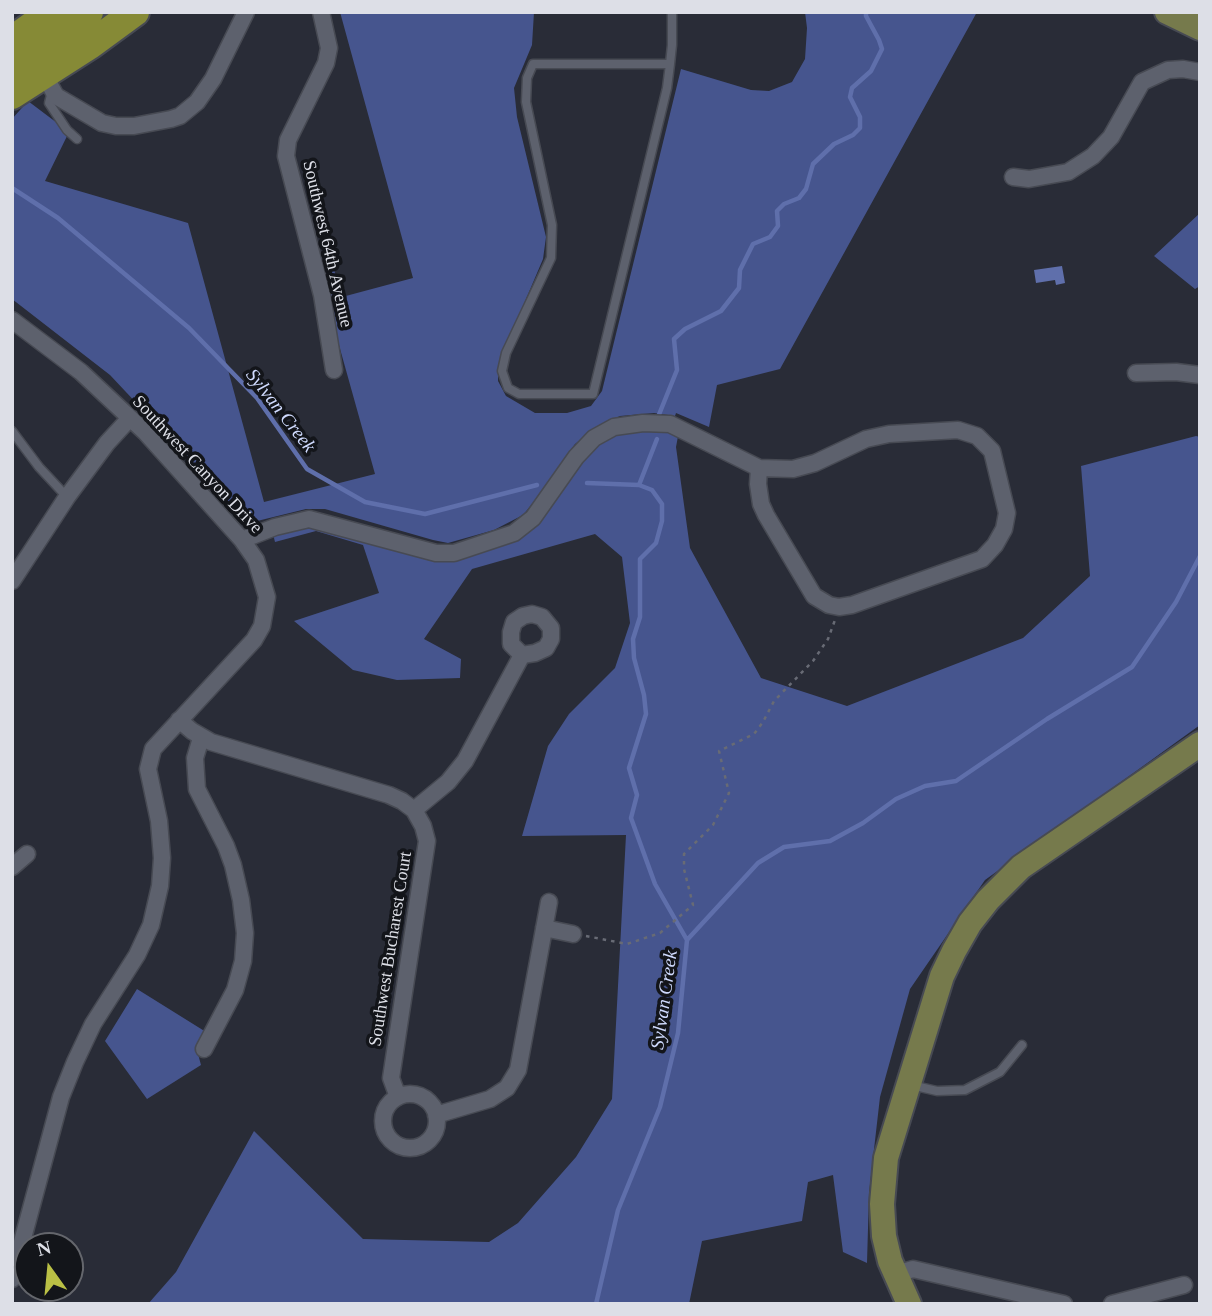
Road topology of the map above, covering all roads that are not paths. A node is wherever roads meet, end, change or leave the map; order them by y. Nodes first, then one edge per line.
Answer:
1 (51, 12) edge
2 (89, 12) edge
3 (135, 12) edge
4 (246, 12) edge
5 (321, 12) edge
6 (672, 12) edge
7 (1167, 12) edge
8 (1200, 28) edge
9 (12, 40) edge
10 (670, 64) junction
11 (12, 68) edge
12 (60, 70) dead end
13 (1200, 72) edge
14 (52, 91) junction
15 (12, 95) edge
16 (77, 139) dead end
17 (1013, 177) dead end
18 (12, 320) edge
19 (334, 370) dead end
20 (1136, 373) dead end
21 (1200, 375) edge
22 (130, 418) junction
23 (12, 431) edge
24 (759, 468) junction
25 (67, 497) junction
26 (242, 540) junction
27 (12, 581) edge
28 (522, 654) dead end
29 (179, 720) junction
30 (201, 738) junction
31 (1200, 744) edge
32 (414, 810) junction
33 (27, 854) dead end
34 (12, 867) edge
35 (549, 902) dead end
36 (544, 928) junction
37 (573, 934) road end
38 (1022, 1045) dead end
39 (204, 1049) dead end
40 (908, 1084) junction
41 (398, 1097) junction
42 (436, 1115) junction
43 (896, 1274) junction
44 (12, 1279) edge
45 (1184, 1285) dead end
46 (909, 1304) edge
47 (1065, 1304) edge
48 (1112, 1304) edge

1 - 9 highway
2 - 11 highway
3 - 15 highway
4 - 14 street
5 - 19 street, Southwest 64th Avenue
6 - 10 lane
7 - 8 main road
10 - 10 lane
12 - 14 street
13 - 17 street
14 - 16 lane
18 - 22 street, Southwest Canyon Drive
20 - 21 street
22 - 25 street
22 - 26 street, Southwest Canyon Drive
23 - 25 lane
24 - 24 street
24 - 26 street
25 - 27 street
26 - 29 street, Southwest Canyon Drive
28 - 32 street
29 - 30 street
29 - 44 street, Southwest Canyon Drive
30 - 32 street
30 - 39 street
31 - 40 main road
32 - 41 street, Southwest Bucharest Court
33 - 34 street
35 - 36 street
36 - 37 street
36 - 42 street
38 - 40 lane
40 - 43 main road
41 - 42 street
41 - 42 street
43 - 46 main road
43 - 47 street
45 - 48 street

